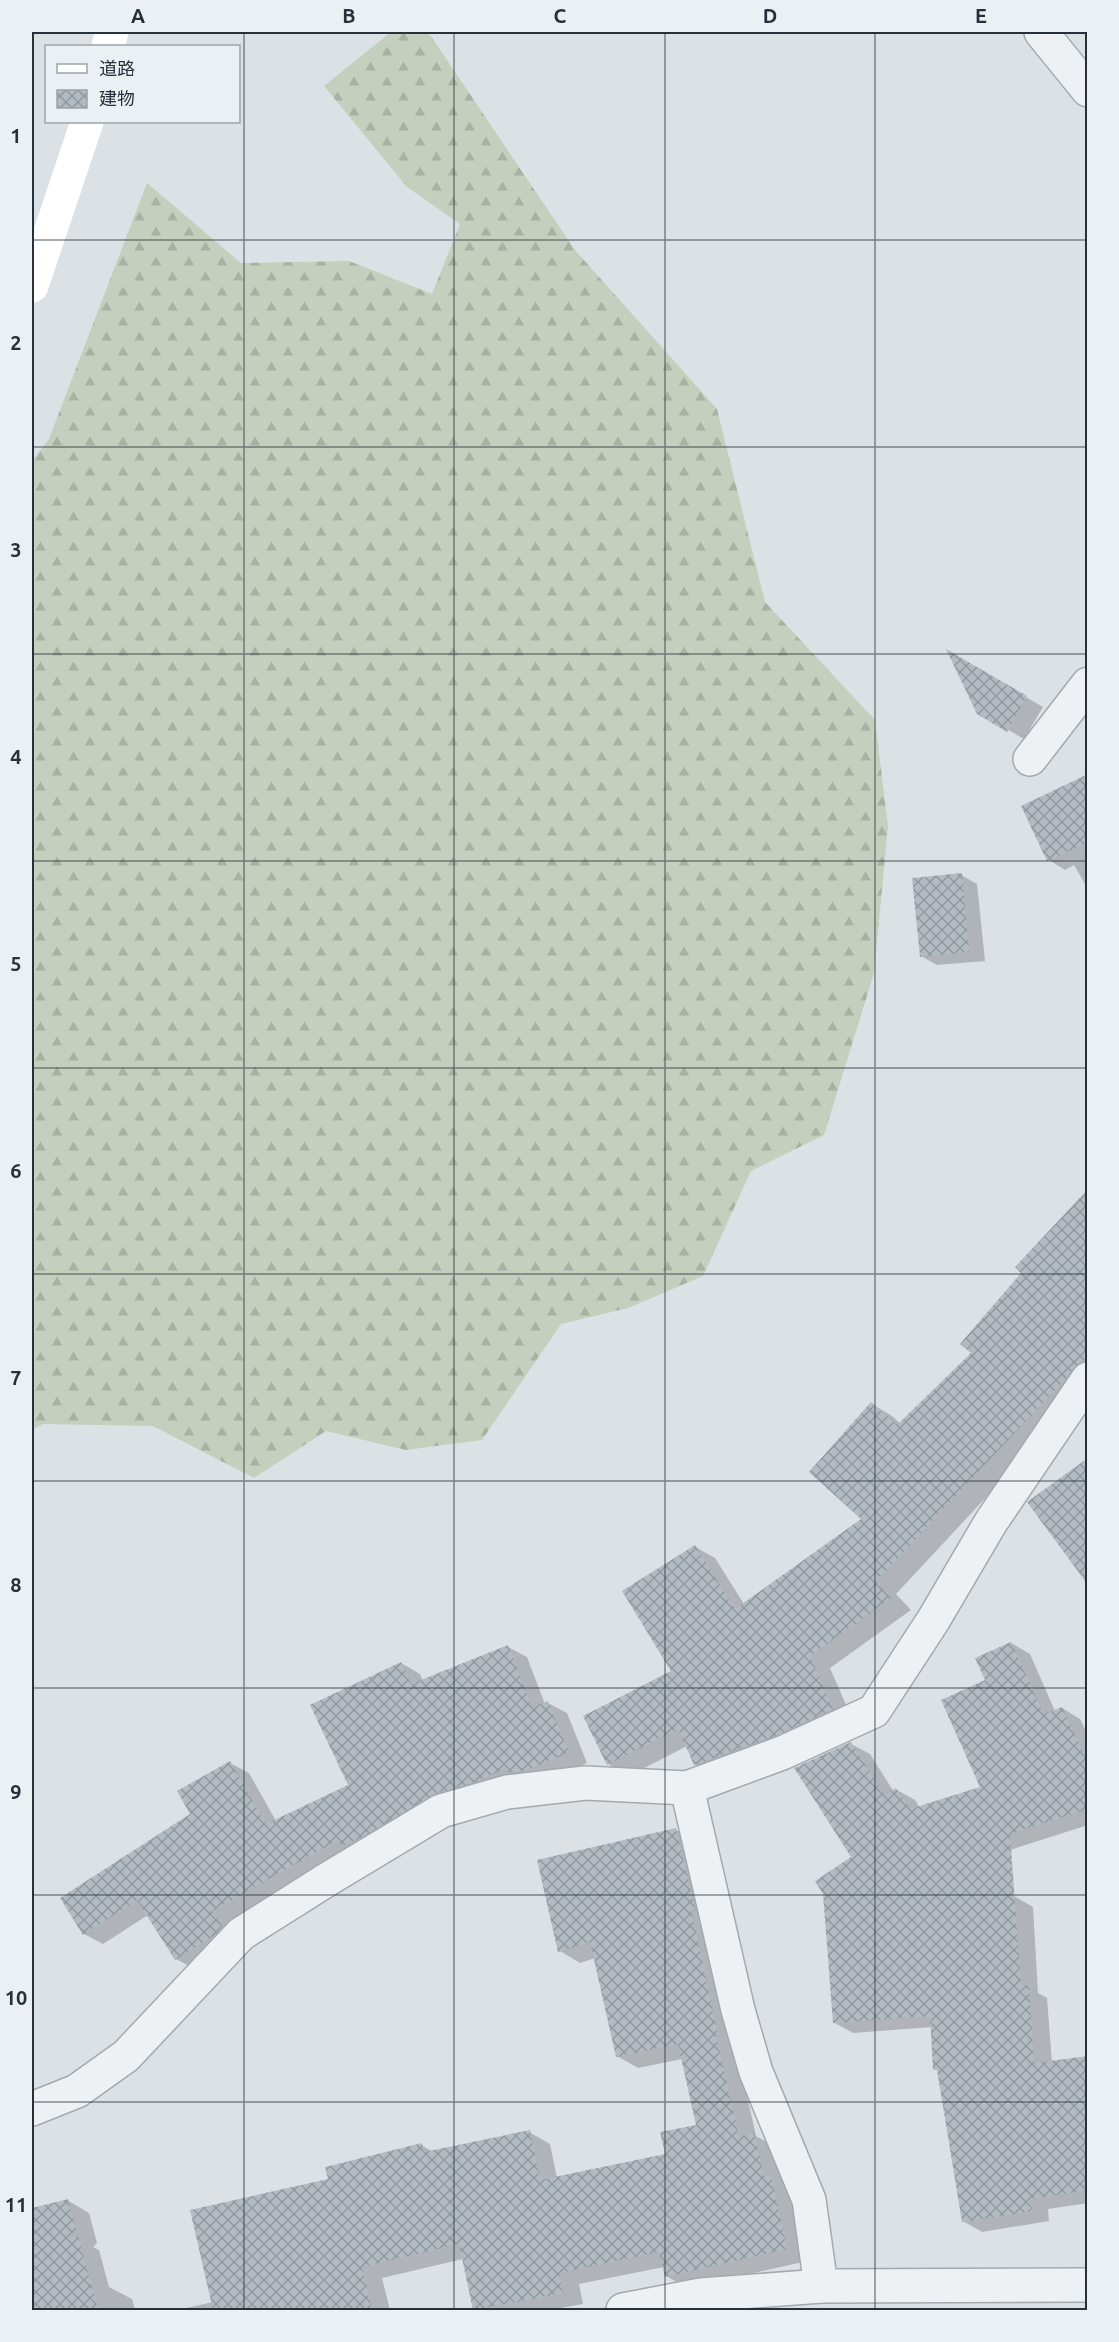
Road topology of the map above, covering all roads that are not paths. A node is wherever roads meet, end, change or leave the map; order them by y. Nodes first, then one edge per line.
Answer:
1 (1041, 32) edge
2 (1088, 90) edge
3 (87, 123) edge
4 (32, 286) edge
5 (1088, 684) edge
6 (1030, 759) dead end
7 (1088, 1379) edge
8 (687, 1788) junction
9 (32, 2109) edge
10 (1088, 2285) edge
11 (821, 2286) junction
12 (859, 2298) edge
13 (623, 2310) edge

1 - 2 street
3 - 4 street
5 - 6 street
7 - 8 street
8 - 9 street
8 - 11 street
10 - 12 street
11 - 12 street
11 - 13 street

